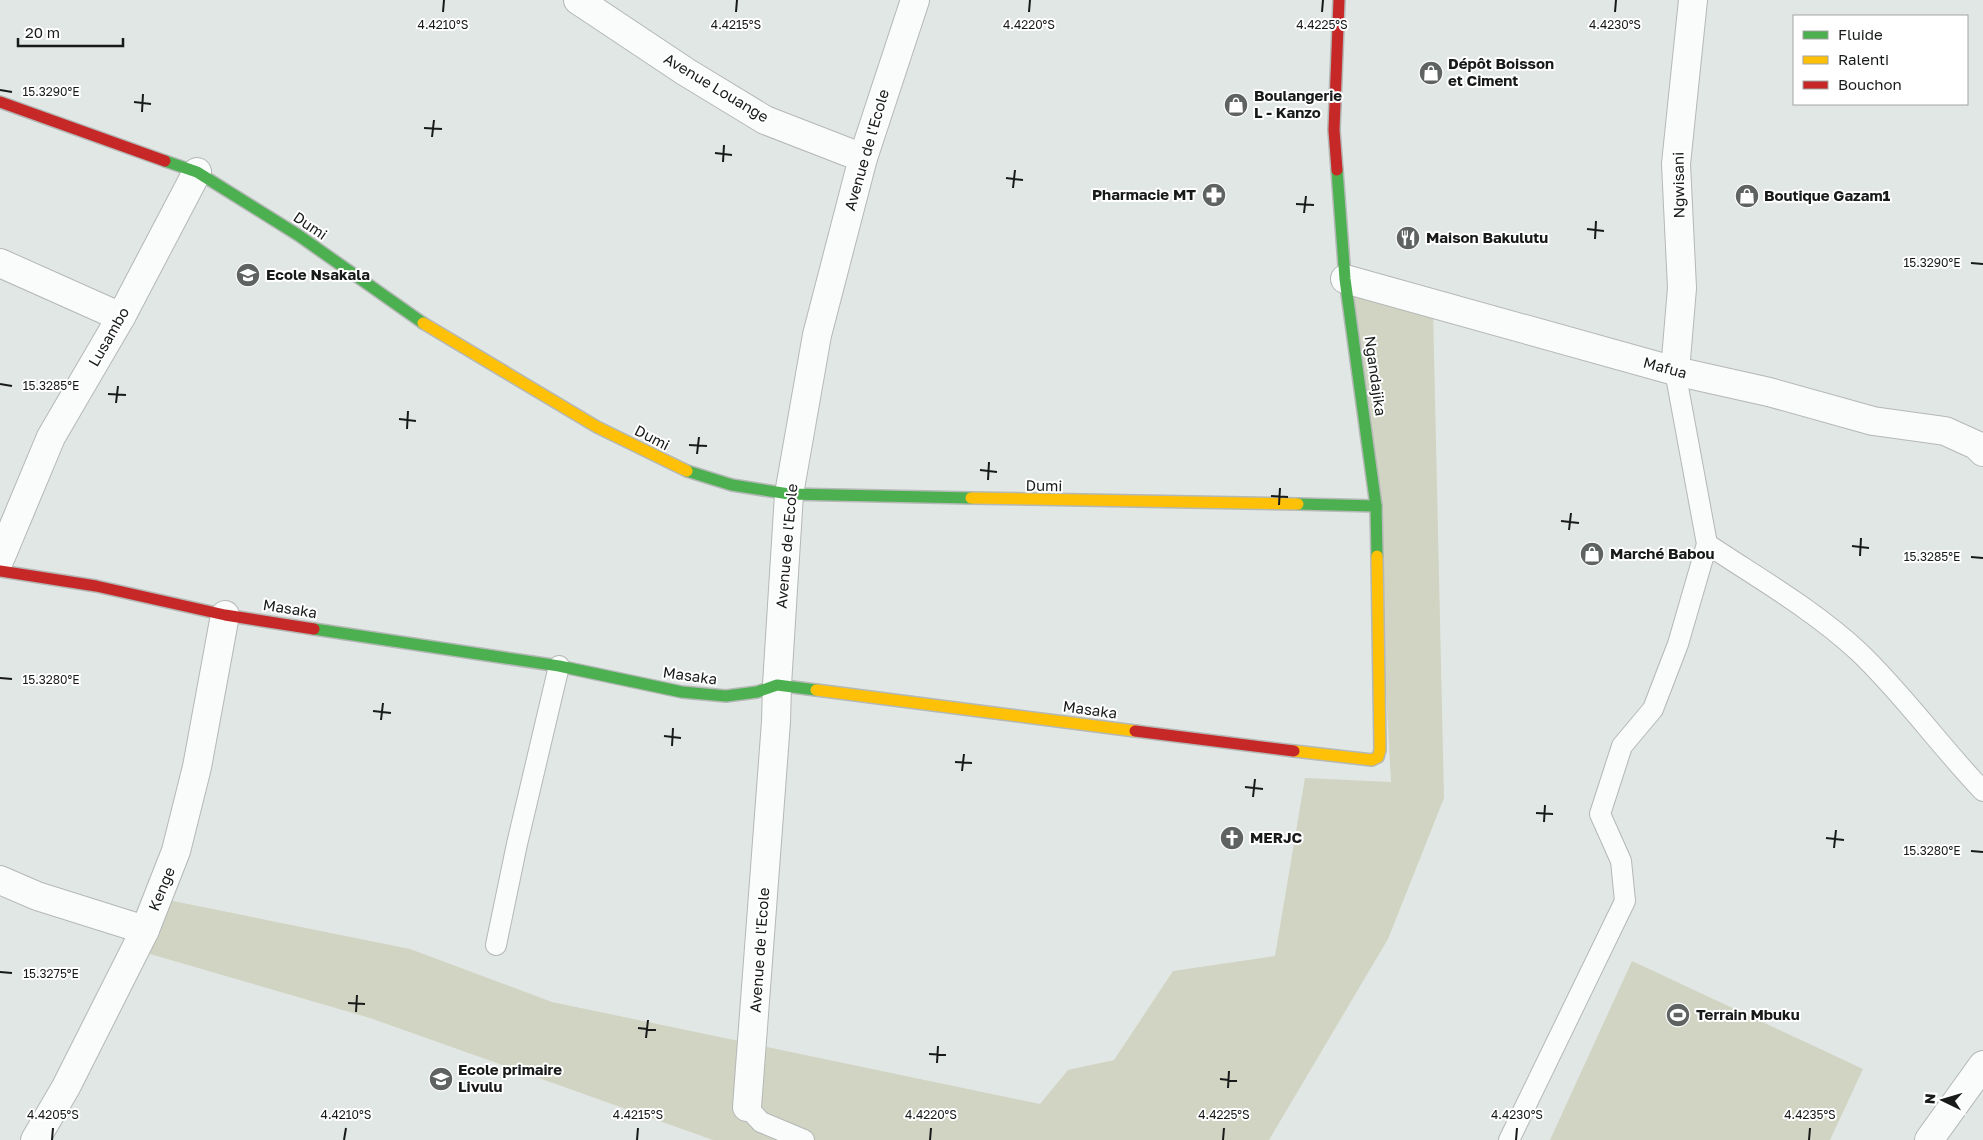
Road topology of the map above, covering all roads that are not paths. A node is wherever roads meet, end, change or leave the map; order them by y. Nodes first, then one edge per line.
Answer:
1 (578, 0) edge
2 (915, 0) edge
3 (1340, 0) edge
4 (1693, 0) edge
5 (0, 102) edge
6 (863, 158) junction
7 (197, 172) junction
8 (0, 262) edge
9 (1345, 279) junction
10 (121, 317) junction
11 (1675, 371) junction
12 (1981, 445) edge
13 (789, 494) junction
14 (1376, 506) junction
15 (1708, 544) junction
16 (0, 559) edge
17 (0, 570) edge
18 (225, 615) junction
19 (559, 666) junction
20 (777, 685) junction
21 (1378, 757) joint
22 (1983, 791) edge
23 (0, 880) edge
24 (145, 930) junction
25 (496, 945) dead end
26 (1983, 1065) edge
27 (747, 1107) joint
28 (35, 1140) edge
29 (804, 1140) edge
30 (1509, 1140) edge
31 (1929, 1140) edge

1 - 6 street, Avenue Louange
2 - 6 street, Avenue de l'Ecole
3 - 9 street, Ngandajika
4 - 11 street, Ngwisani
5 - 7 street, Dumi
6 - 13 street, Avenue de l'Ecole
7 - 10 street, Lusambo
7 - 13 street, Dumi
8 - 10 street
9 - 11 street, Mafua
9 - 14 street, Ngandajika
10 - 16 street, Lusambo
11 - 12 street, Mafua
11 - 15 lane
13 - 14 street, Dumi
13 - 20 street, Avenue de l'Ecole
14 - 21 street, Ngandajika
15 - 22 lane
15 - 30 lane
17 - 18 street, Masaka
18 - 19 street, Masaka
18 - 24 street, Kenge
19 - 20 street, Masaka
19 - 25 lane
20 - 21 street, Masaka
20 - 27 street, Avenue de l'Ecole
23 - 24 street
24 - 28 street, Kenge
26 - 31 street
27 - 29 lane

